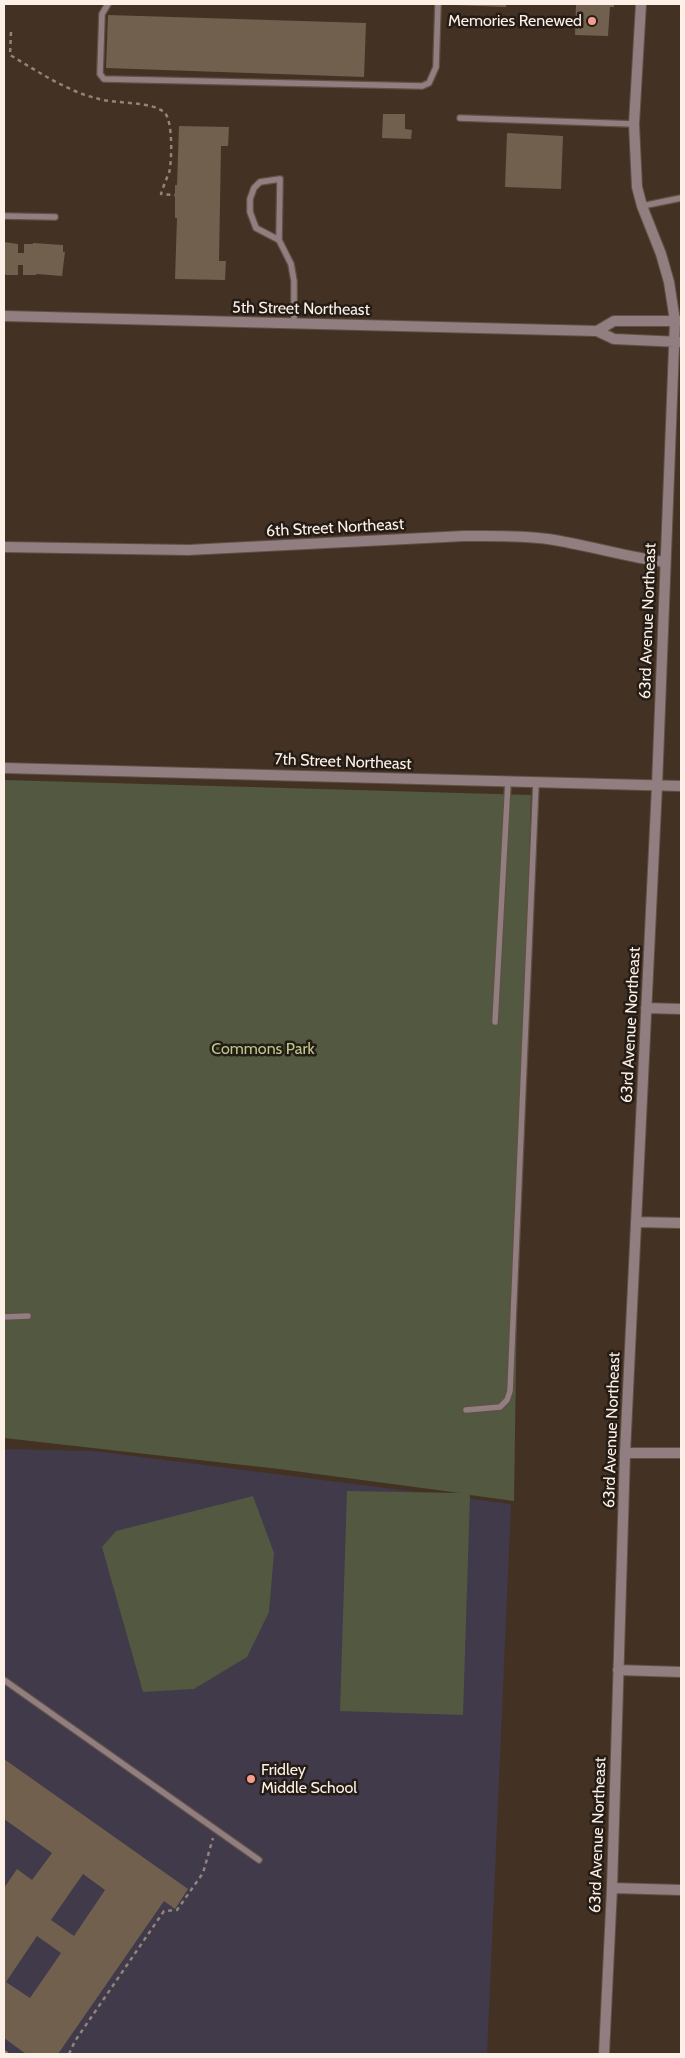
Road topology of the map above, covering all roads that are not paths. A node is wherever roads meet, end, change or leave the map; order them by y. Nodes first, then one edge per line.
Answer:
1 (108, 4) edge
2 (438, 4) edge
3 (641, 4) edge
4 (460, 118) dead end
5 (634, 124) junction
6 (681, 198) edge
7 (642, 206) junction
8 (4, 216) edge
9 (54, 217) dead end
10 (279, 240) junction
11 (4, 316) edge
12 (678, 321) edge
13 (294, 324) junction
14 (597, 331) junction
15 (678, 342) edge
16 (4, 546) edge
17 (665, 562) junction
18 (4, 768) edge
19 (508, 782) junction
20 (536, 782) junction
21 (657, 786) junction
22 (681, 786) edge
23 (646, 1008) junction
24 (681, 1009) edge
25 (496, 1022) dead end
26 (636, 1222) junction
27 (681, 1223) edge
28 (28, 1316) dead end
29 (4, 1317) edge
30 (466, 1410) dead end
31 (625, 1453) junction
32 (681, 1453) edge
33 (618, 1670) junction
34 (681, 1672) edge
35 (4, 1680) edge
36 (258, 1860) dead end
37 (612, 1888) junction
38 (681, 1890) edge
39 (604, 2054) edge

1 - 2 lane
3 - 5 street, 63rd Avenue Northeast
4 - 5 lane
5 - 7 street, 63rd Avenue Northeast
6 - 7 lane
7 - 12 street, 63rd Avenue Northeast
8 - 9 lane
10 - 10 lane
10 - 13 lane
11 - 13 street, 5th Street Northeast
12 - 14 street, 5th Street Northeast
12 - 15 street, 63rd Avenue Northeast
13 - 14 street, 5th Street Northeast
14 - 15 street, 5th Street Northeast
15 - 17 street, 63rd Avenue Northeast
16 - 17 street, 6th Street Northeast
17 - 21 street, 63rd Avenue Northeast
18 - 19 street, 7th Street Northeast
19 - 20 street, 7th Street Northeast
19 - 25 lane
20 - 21 street, 7th Street Northeast
20 - 30 lane
21 - 22 street, 7th Street Northeast
21 - 23 street, 63rd Avenue Northeast
23 - 24 street
23 - 26 street, 63rd Avenue Northeast
26 - 27 street
26 - 31 street, 63rd Avenue Northeast
28 - 29 lane
31 - 32 street
31 - 33 street, 63rd Avenue Northeast
33 - 34 street
33 - 37 street, 63rd Avenue Northeast
35 - 36 lane
37 - 38 street
37 - 39 street, 63rd Avenue Northeast

